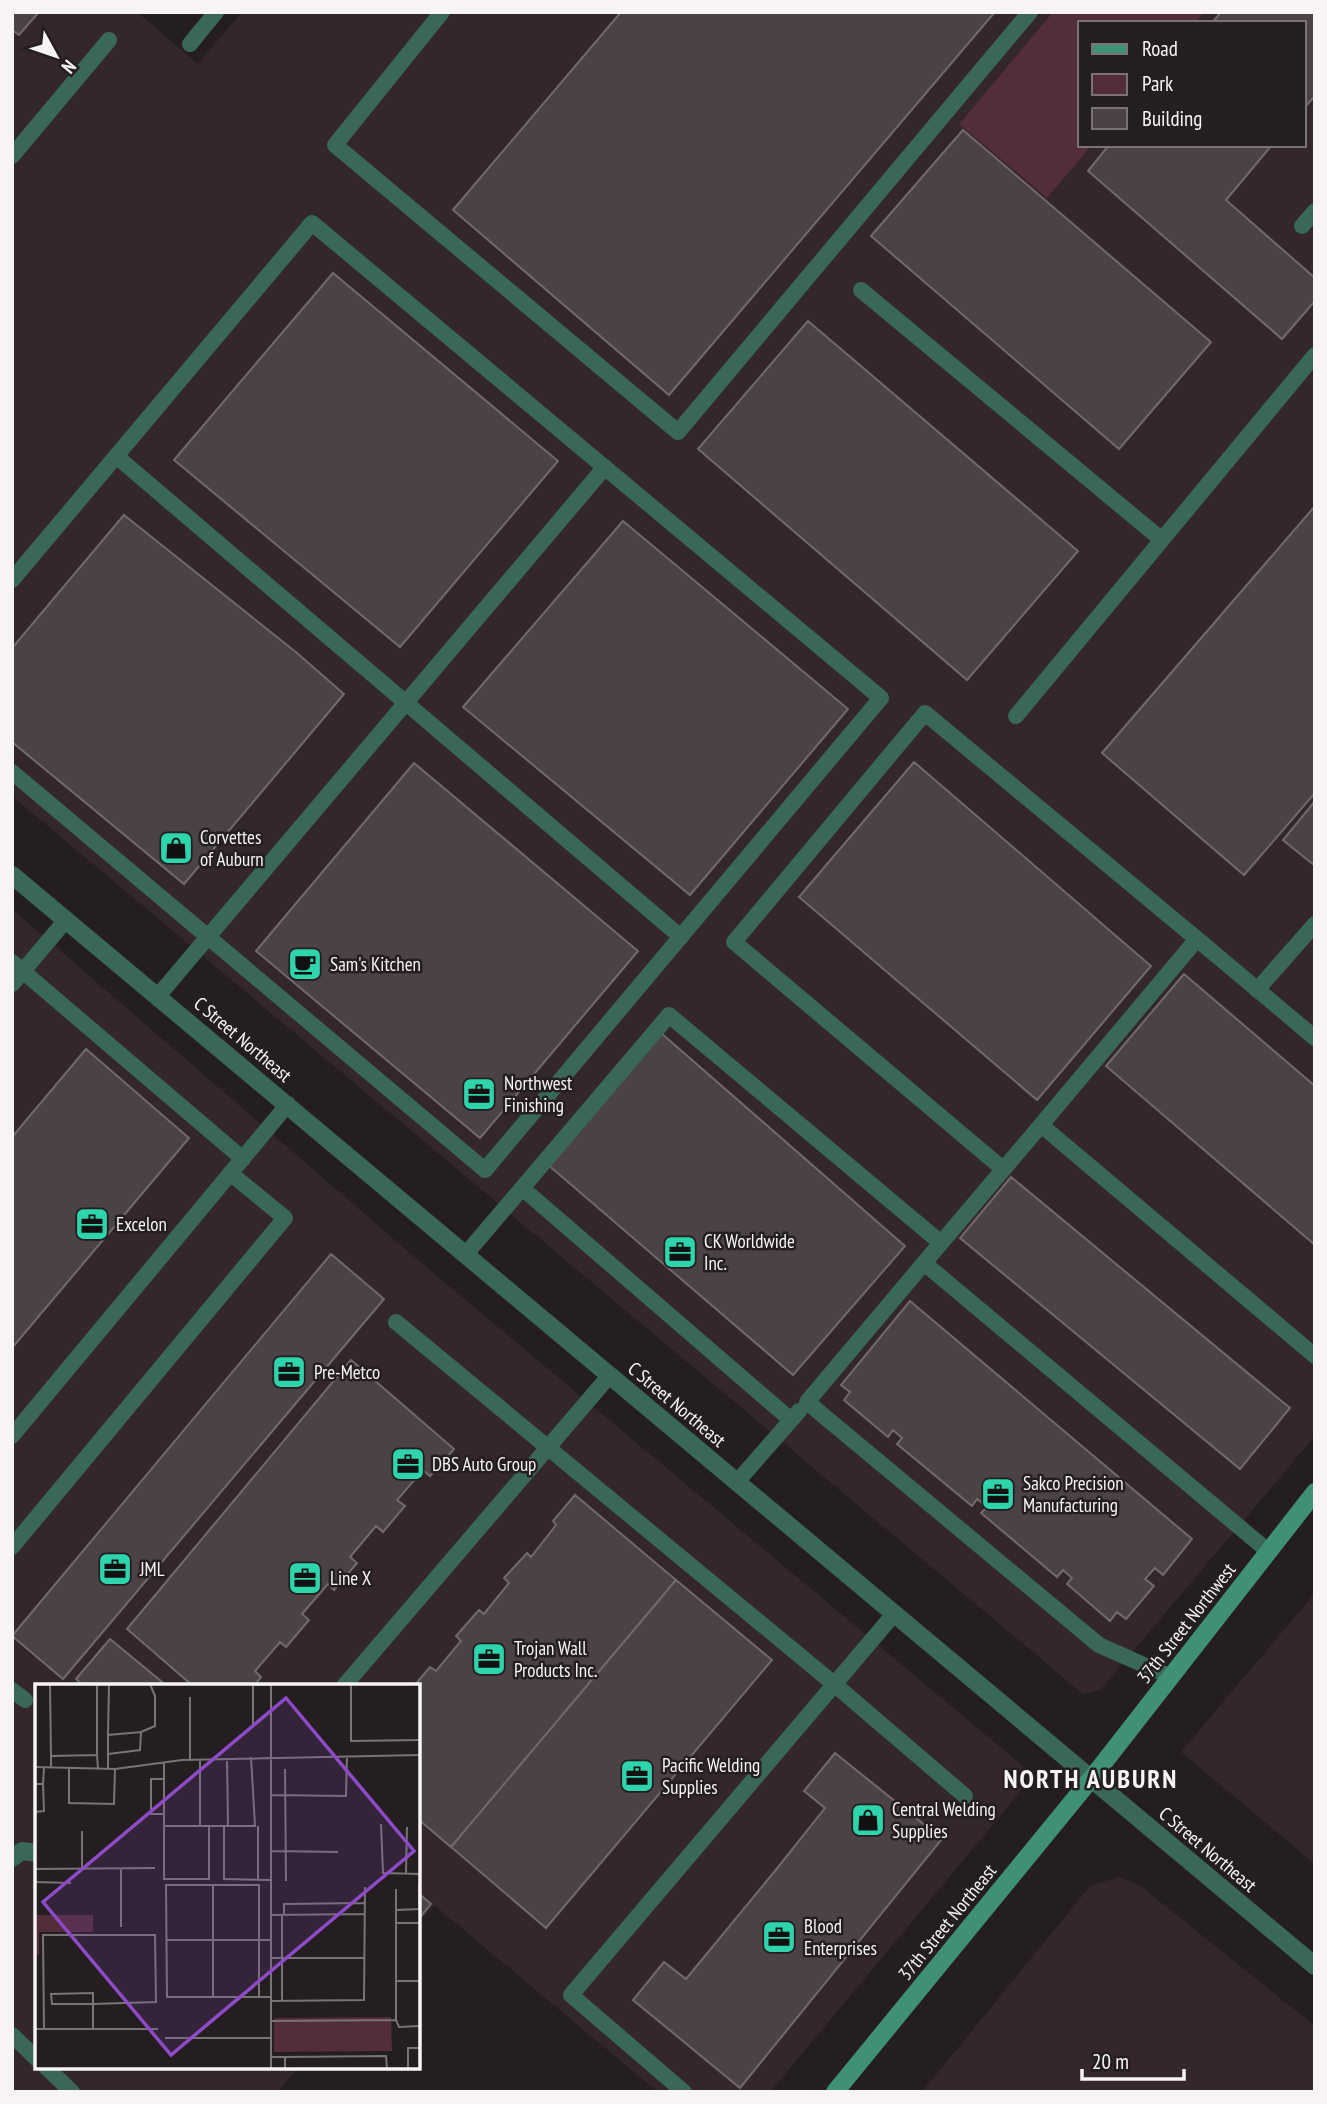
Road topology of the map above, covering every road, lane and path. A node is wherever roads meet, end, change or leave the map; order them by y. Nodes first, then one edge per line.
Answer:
1 (216, 12) edge
2 (442, 12) edge
3 (1030, 12) edge
4 (109, 40) dead end
5 (190, 44) dead end
6 (12, 156) edge
7 (1315, 211) edge
8 (1302, 226) dead end
9 (860, 290) dead end
10 (1315, 355) edge
11 (116, 456) junction
12 (605, 467) junction
13 (1162, 540) junction
14 (12, 580) edge
15 (406, 702) junction
16 (1016, 716) dead end
17 (12, 772) edge
18 (12, 875) edge
19 (66, 920) junction
20 (1315, 924) edge
21 (208, 937) junction
22 (681, 937) junction
23 (1197, 939) junction
24 (16, 972) edge
25 (1257, 990) junction
26 (158, 996) junction
27 (1315, 1038) edge
28 (288, 1104) junction
29 (1041, 1125) junction
30 (243, 1158) junction
31 (1003, 1169) junction
32 (230, 1173) junction
33 (522, 1188) junction
34 (940, 1243) junction
35 (466, 1254) junction
36 (924, 1263) junction
37 (396, 1322) dead end
38 (1315, 1356) edge
39 (610, 1375) junction
40 (807, 1402) junction
41 (792, 1420) junction
42 (12, 1436) edge
43 (548, 1448) junction
44 (737, 1482) junction
45 (1315, 1492) edge
46 (12, 1547) edge
47 (1268, 1551) junction
48 (894, 1614) junction
49 (1171, 1677) junction
50 (346, 1684) edge
51 (834, 1684) junction
52 (1091, 1779) junction
53 (965, 1796) dead end
54 (35, 1853) edge
55 (12, 1858) edge
56 (1315, 1966) edge
57 (12, 2035) edge
58 (35, 2057) edge
59 (48, 2069) edge
60 (72, 2092) edge
61 (684, 2092) edge
62 (835, 2092) edge

1 - 5 lane
2 - 3 lane
4 - 6 lane
7 - 8 lane
9 - 13 lane
10 - 13 lane
11 - 12 lane
11 - 14 lane
11 - 15 lane
12 - 15 lane
12 - 22 lane
13 - 16 lane
15 - 21 lane
15 - 22 lane
17 - 21 lane
18 - 19 street, C Street Northeast
19 - 24 lane
19 - 26 street, C Street Northeast
20 - 25 lane
21 - 22 lane
21 - 26 lane
23 - 25 lane
23 - 29 lane
23 - 31 lane
24 - 30 lane
25 - 27 lane
26 - 28 street, C Street Northeast
28 - 30 lane
28 - 35 street, C Street Northeast
29 - 31 lane
29 - 38 lane
30 - 32 lane
31 - 34 lane
32 - 42 lane
32 - 46 lane
33 - 34 lane
33 - 35 lane
33 - 41 lane
34 - 36 lane
35 - 39 street, C Street Northeast
36 - 40 lane
36 - 47 lane
37 - 43 lane
39 - 43 lane
39 - 44 street, C Street Northeast
40 - 41 lane
40 - 49 lane
41 - 44 lane
43 - 50 lane
43 - 51 lane
44 - 48 street, C Street Northeast
45 - 47 main road, 37th Street Northwest
47 - 49 main road, 37th Street Northwest
48 - 51 lane
48 - 52 street, C Street Northeast
49 - 52 main road, 37th Street Northwest
51 - 53 lane
51 - 61 lane
52 - 56 street, C Street Northeast
52 - 62 main road, 37th Street Northeast
54 - 55 street
57 - 58 lane
59 - 60 lane

